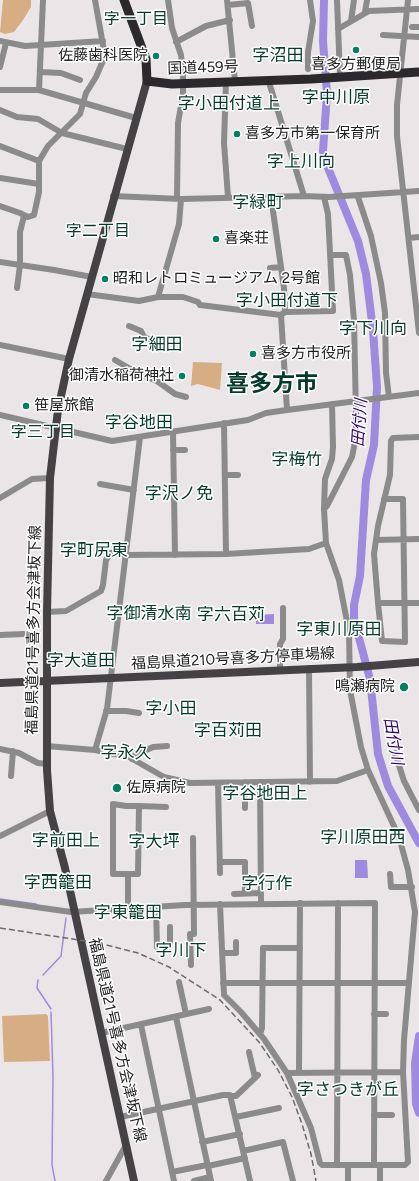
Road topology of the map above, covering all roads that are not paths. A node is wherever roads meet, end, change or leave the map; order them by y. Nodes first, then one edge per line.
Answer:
1 (43, 0) edge
2 (95, 0) edge
3 (124, 0) edge
4 (168, 0) edge
5 (310, 0) edge
6 (337, 0) edge
7 (354, 0) edge
8 (367, 0) edge
9 (408, 0) edge
10 (227, 3) edge
11 (407, 9) junction
12 (419, 9) edge
13 (365, 12) junction
14 (230, 20) junction
15 (351, 21) junction
16 (252, 26) dead end
17 (412, 27) dead end
18 (419, 27) edge
19 (338, 28) junction
20 (383, 35) dead end
21 (405, 35) junction
22 (419, 37) edge
23 (103, 41) junction
24 (3, 42) edge
25 (176, 42) junction
26 (41, 46) junction
27 (0, 67) edge
28 (40, 72) junction
29 (419, 72) edge
30 (401, 73) junction
31 (310, 74) junction
32 (337, 76) junction
33 (268, 79) junction
34 (80, 80) dead end
35 (146, 81) junction
36 (230, 81) junction
37 (183, 83) junction
38 (0, 90) edge
39 (39, 90) junction
40 (82, 102) junction
41 (0, 110) edge
42 (136, 118) junction
43 (62, 133) junction
44 (0, 146) edge
45 (127, 149) junction
46 (40, 161) junction
47 (0, 178) edge
48 (39, 184) junction
49 (419, 191) edge
50 (403, 193) junction
51 (113, 196) junction
52 (304, 196) junction
53 (228, 197) junction
54 (271, 197) junction
55 (327, 197) junction
56 (358, 197) junction
57 (179, 198) junction
58 (0, 206) edge
59 (24, 216) junction
60 (419, 236) edge
61 (409, 238) junction
62 (330, 255) junction
63 (0, 262) edge
64 (20, 265) junction
65 (281, 267) junction
66 (270, 268) dead end
67 (92, 277) junction
68 (18, 288) dead end
69 (87, 294) junction
70 (158, 297) junction
71 (417, 298) edge
72 (283, 314) junction
73 (129, 326) dead end
74 (419, 333) edge
75 (0, 345) edge
76 (151, 348) dead end
77 (69, 359) junction
78 (115, 360) dead end
79 (419, 393) edge
80 (186, 397) dead end
81 (386, 398) junction
82 (356, 400) junction
83 (332, 404) junction
84 (288, 410) junction
85 (0, 415) edge
86 (224, 424) junction
87 (55, 427) junction
88 (173, 432) junction
89 (140, 437) junction
90 (419, 437) edge
91 (173, 450) junction
92 (185, 450) dead end
93 (225, 475) junction
94 (238, 475) dead end
95 (50, 478) junction
96 (100, 484) dead end
97 (134, 490) junction
98 (0, 498) edge
99 (384, 499) junction
100 (324, 509) junction
101 (403, 539) junction
102 (419, 539) edge
103 (376, 540) junction
104 (326, 542) junction
105 (226, 554) junction
106 (126, 555) junction
107 (175, 555) junction
108 (378, 603) junction
109 (405, 603) junction
110 (419, 603) edge
111 (283, 608) dead end
112 (47, 612) junction
113 (24, 634) dead end
114 (0, 635) edge
115 (419, 662) edge
116 (353, 667) junction
117 (310, 668) junction
118 (280, 670) junction
119 (111, 679) junction
120 (47, 681) junction
121 (0, 683) edge
122 (106, 711) junction
123 (139, 713) dead end
124 (46, 746) junction
125 (167, 746) dead end
126 (0, 749) edge
127 (95, 750) junction
128 (13, 751) junction
129 (395, 753) dead end
130 (132, 759) junction
131 (46, 764) junction
132 (368, 770) junction
133 (11, 776) dead end
134 (245, 782) junction
135 (260, 782) junction
136 (310, 782) junction
137 (218, 783) junction
138 (139, 806) junction
139 (166, 807) dead end
140 (245, 808) dead end
141 (419, 810) edge
142 (50, 811) junction
143 (0, 836) edge
144 (193, 838) dead end
145 (220, 862) junction
146 (220, 873) dead end
147 (128, 874) junction
148 (390, 874) dead end
149 (412, 888) junction
150 (245, 893) junction
151 (261, 893) junction
152 (234, 894) dead end
153 (0, 902) edge
154 (262, 903) junction
155 (300, 903) junction
156 (338, 903) junction
157 (194, 904) junction
158 (220, 904) junction
159 (156, 906) junction
160 (128, 908) junction
161 (74, 911) junction
162 (157, 933) junction
163 (170, 942) dead end
164 (236, 942) dead end
165 (157, 947) dead end
166 (300, 948) junction
167 (223, 953) junction
168 (191, 966) dead end
169 (179, 982) dead end
170 (223, 983) junction
171 (263, 983) junction
172 (300, 983) junction
173 (338, 983) junction
174 (409, 983) junction
175 (374, 984) junction
176 (209, 1009) dead end
177 (186, 1014) junction
178 (374, 1014) junction
179 (386, 1014) dead end
180 (176, 1017) junction
181 (141, 1025) junction
182 (101, 1033) junction
183 (260, 1034) junction
184 (249, 1052) dead end
185 (299, 1072) junction
186 (337, 1072) junction
187 (374, 1072) junction
188 (403, 1072) junction
189 (288, 1073) junction
190 (231, 1096) junction
191 (193, 1101) junction
192 (159, 1108) junction
193 (279, 1108) dead end
194 (374, 1115) junction
195 (392, 1115) dead end
196 (120, 1117) junction
197 (236, 1117) junction
198 (240, 1134) junction
199 (202, 1142) junction
200 (126, 1145) junction
201 (243, 1151) junction
202 (245, 1158) junction
203 (208, 1165) junction
204 (337, 1165) junction
205 (348, 1165) junction
206 (377, 1165) junction
207 (172, 1172) junction
208 (211, 1179) edge
209 (106, 1181) edge
210 (134, 1181) edge
211 (174, 1181) edge
212 (194, 1181) edge
213 (250, 1181) edge
214 (293, 1181) edge
215 (348, 1181) edge
216 (380, 1181) edge

1 - 26 street
2 - 23 street
3 - 35 highway, 国道459号
4 - 25 street
5 - 31 street
6 - 19 street
7 - 15 street
8 - 13 street
9 - 11 street
10 - 14 street
10 - 16 street
11 - 12 street
11 - 13 street
11 - 21 street
13 - 15 street
14 - 25 street
14 - 36 street
15 - 19 street
17 - 18 street
19 - 32 street
20 - 21 street
21 - 22 street
21 - 30 street
23 - 26 street
23 - 40 street
24 - 26 street
24 - 27 street
25 - 37 street
26 - 28 street
28 - 34 street
28 - 39 street
29 - 30 highway, 国道459号
30 - 32 highway, 国道459号
30 - 50 street
31 - 32 highway, 国道459号
31 - 33 highway, 国道459号
33 - 36 highway, 国道459号
33 - 52 street
35 - 37 highway, 国道459号
35 - 42 main road, 福島県道21号喜多方会津坂下線
36 - 37 highway, 国道459号
36 - 53 street
37 - 57 street
38 - 39 street
39 - 40 street
40 - 42 street
40 - 43 street
41 - 43 street
42 - 45 main road, 福島県道21号喜多方会津坂下線
43 - 45 street
43 - 46 street
44 - 46 street
45 - 51 main road, 福島県道21号喜多方会津坂下線
46 - 48 street
47 - 48 street
48 - 59 street
49 - 50 street
50 - 56 street
50 - 61 street
51 - 57 street
51 - 67 main road, 福島県道21号喜多方会津坂下線
52 - 54 street
52 - 55 street
53 - 54 street
53 - 57 street
54 - 65 street
55 - 56 street
55 - 62 street
56 - 81 street
57 - 70 street
58 - 59 street
59 - 64 street
60 - 61 street
61 - 71 street
62 - 72 street
62 - 82 street
63 - 64 street
64 - 67 street
64 - 68 street
65 - 66 street
65 - 72 street
67 - 69 main road, 福島県道21号喜多方会津坂下線
69 - 70 street
69 - 77 main road, 福島県道21号喜多方会津坂下線
70 - 72 street
71 - 74 street
72 - 84 street
73 - 76 street
75 - 77 street
77 - 87 main road, 福島県道21号喜多方会津坂下線
78 - 80 street
79 - 81 street
81 - 82 street
82 - 83 street
82 - 100 street
83 - 84 street
83 - 100 street
84 - 86 street
85 - 87 street
86 - 88 street
86 - 93 street
87 - 89 street
87 - 95 main road, 福島県道21号喜多方会津坂下線
88 - 89 street
88 - 91 street
89 - 97 street
90 - 99 street
91 - 92 street
91 - 107 street
93 - 94 street
93 - 105 street
95 - 98 street
95 - 112 main road, 福島県道21号喜多方会津坂下線
96 - 97 street
97 - 106 street
99 - 101 street
99 - 103 street
100 - 104 street
101 - 102 street
101 - 103 street
101 - 109 street
103 - 108 street
104 - 105 street
104 - 116 street
105 - 107 street
106 - 107 street
106 - 112 street
106 - 119 street
108 - 109 street
108 - 109 street
109 - 110 street
111 - 118 street
112 - 120 main road, 福島県道21号喜多方会津坂下線
113 - 114 street
115 - 116 main road, 福島県道210号喜多方停車場線
116 - 117 main road, 福島県道210号喜多方停車場線
116 - 132 street
117 - 118 main road, 福島県道210号喜多方停車場線
117 - 136 street
118 - 119 main road, 福島県道210号喜多方停車場線
119 - 120 main road, 福島県道210号喜多方停車場線
119 - 122 street
120 - 121 main road, 福島県道210号喜多方停車場線
120 - 124 main road, 福島県道21号喜多方会津坂下線
122 - 123 street
122 - 127 street
124 - 127 street
124 - 131 main road, 福島県道21号喜多方会津坂下線
125 - 130 street
126 - 128 street
127 - 130 street
128 - 131 street
128 - 133 street
129 - 141 street
130 - 137 street
131 - 142 main road, 福島県道21号喜多方会津坂下線
132 - 136 street
132 - 149 street
134 - 135 street
134 - 137 street
134 - 140 street
135 - 136 street
135 - 151 street
137 - 145 street
138 - 139 street
138 - 147 street
138 - 147 street
142 - 143 street
142 - 161 main road, 福島県道21号喜多方会津坂下線
144 - 157 street
145 - 146 street
145 - 150 street
147 - 160 street
148 - 149 street
149 - 174 street
150 - 151 street
150 - 152 street
151 - 154 street
153 - 161 street
154 - 155 street
154 - 158 street
155 - 156 street
155 - 166 street
156 - 173 street
156 - 175 street
157 - 158 street
157 - 159 street
157 - 168 street
158 - 167 street
159 - 160 street
159 - 162 street
160 - 161 street
161 - 182 main road, 福島県道21号喜多方会津坂下線
162 - 163 street
162 - 165 street
164 - 167 street
166 - 171 street
166 - 172 street
167 - 170 street
169 - 177 street
170 - 171 street
170 - 183 street
171 - 172 street
171 - 183 street
172 - 173 street
172 - 185 street
173 - 175 street
173 - 186 street
174 - 175 street
174 - 188 street
175 - 178 street
176 - 177 street
177 - 180 street
178 - 179 street
178 - 187 street
180 - 181 street
180 - 191 street
181 - 182 street
181 - 192 street
182 - 196 main road, 福島県道21号喜多方会津坂下線
183 - 189 street
184 - 190 street
185 - 186 street
185 - 189 street
186 - 187 street
186 - 204 street
187 - 188 street
187 - 194 street
188 - 206 street
189 - 204 street
190 - 191 street
190 - 197 street
191 - 192 street
191 - 199 street
192 - 196 street
192 - 207 street
193 - 197 street
194 - 195 street
194 - 206 street
196 - 200 main road, 福島県道21号喜多方会津坂下線
197 - 198 street
198 - 199 street
198 - 201 street
199 - 203 street
200 - 209 street
200 - 210 main road, 福島県道21号喜多方会津坂下線
201 - 202 street
201 - 214 street
202 - 203 street
202 - 213 street
203 - 207 street
203 - 208 street
204 - 205 street
205 - 206 street
205 - 215 street
206 - 216 street
207 - 211 street
208 - 212 street

